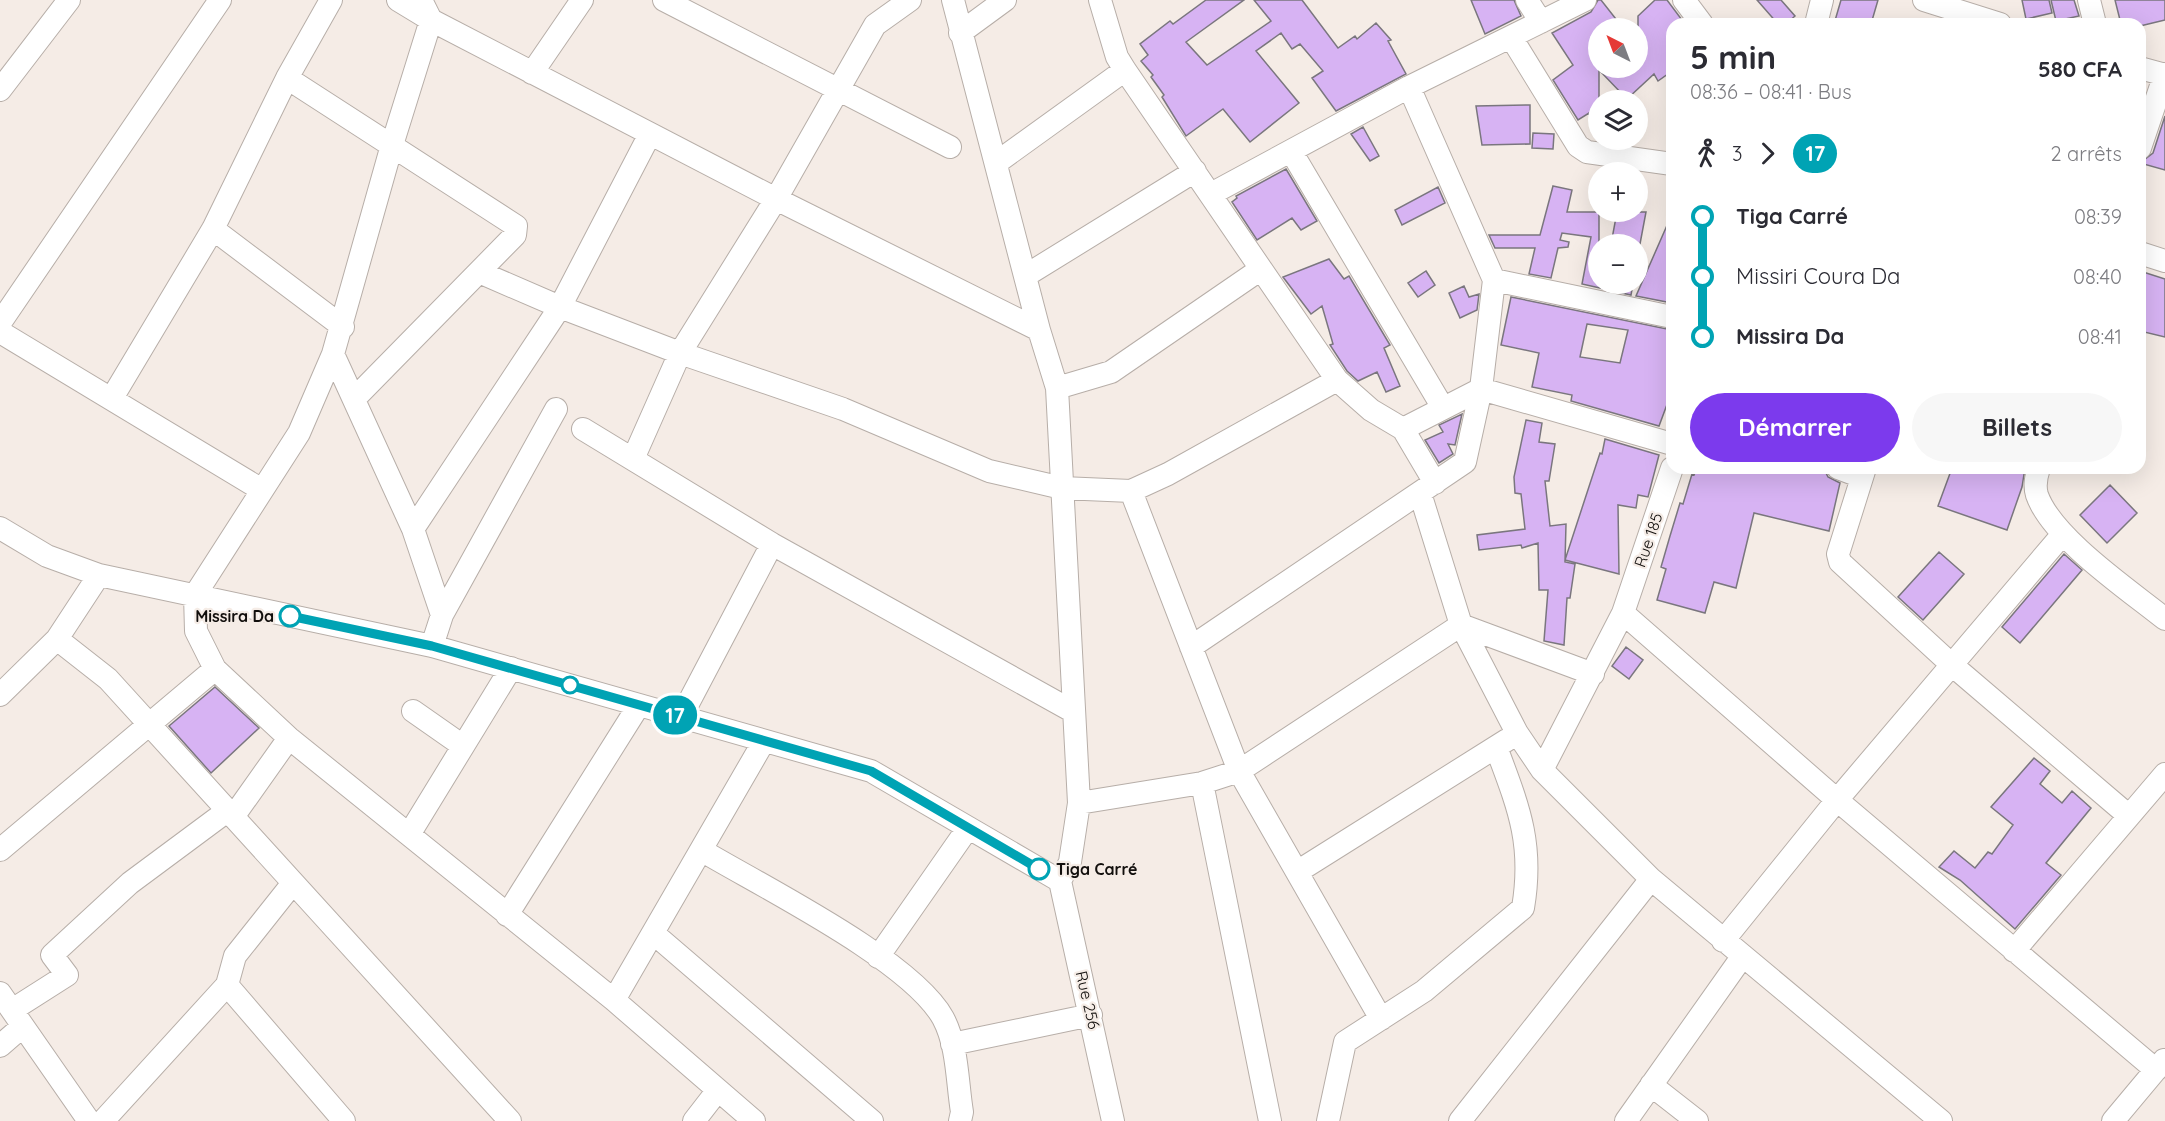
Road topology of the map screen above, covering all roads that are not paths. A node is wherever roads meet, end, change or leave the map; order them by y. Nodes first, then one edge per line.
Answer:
1 (69, 0) edge
2 (220, 0) edge
3 (331, 0) edge
4 (398, 0) edge
5 (421, 0) edge
6 (582, 0) edge
7 (664, 0) edge
8 (910, 0) edge
9 (953, 0) edge
10 (1005, 0) edge
11 (1100, 0) edge
12 (1527, 0) edge
13 (1585, 0) edge
14 (1684, 0) edge
15 (1822, 0) edge
16 (1924, 0) edge
17 (2089, 0) edge
18 (1698, 18) edge
19 (1818, 18) edge
20 (1981, 18) edge
21 (2094, 18) edge
22 (431, 20) junction
23 (1541, 22) junction
24 (960, 33) junction
25 (1511, 37) junction
26 (1125, 70) junction
27 (2146, 70) edge
28 (532, 72) junction
29 (2165, 75) edge
30 (287, 78) junction
31 (1409, 87) junction
32 (0, 90) edge
33 (837, 91) junction
34 (2146, 130) edge
35 (650, 134) junction
36 (392, 145) junction
37 (950, 147) dead end
38 (1291, 151) junction
39 (996, 163) junction
40 (1666, 163) edge
41 (1195, 171) junction
42 (1211, 194) junction
43 (776, 199) junction
44 (213, 229) junction
45 (2146, 255) edge
46 (2165, 261) edge
47 (1261, 269) junction
48 (479, 272) junction
49 (1025, 276) junction
50 (1494, 280) junction
51 (560, 307) junction
52 (1666, 316) edge
53 (0, 323) edge
54 (343, 327) junction
55 (1039, 330) junction
56 (0, 332) edge
57 (680, 352) junction
58 (333, 354) junction
59 (1337, 380) junction
60 (1057, 388) junction
61 (1481, 389) junction
62 (112, 398) junction
63 (354, 399) junction
64 (1443, 408) junction
65 (556, 409) dead end
66 (583, 429) dead end
67 (1403, 429) junction
68 (1666, 442) edge
69 (633, 459) junction
70 (1670, 474) edge
71 (1863, 474) edge
72 (2037, 474) edge
73 (1062, 488) junction
74 (1428, 488) junction
75 (262, 490) junction
76 (1131, 491) junction
77 (0, 528) edge
78 (413, 529) junction
79 (2062, 535) junction
80 (772, 544) junction
81 (99, 574) junction
82 (195, 595) junction
83 (1623, 613) junction
84 (442, 615) junction
85 (2165, 620) edge
86 (1461, 625) junction
87 (57, 639) junction
88 (432, 646) junction
89 (1191, 647) junction
90 (1952, 665) junction
91 (511, 668) junction
92 (215, 669) junction
93 (1593, 674) junction
94 (0, 695) edge
95 (639, 705) junction
96 (413, 711) dead end
97 (1074, 712) junction
98 (681, 717) junction
99 (149, 724) junction
100 (1518, 733) junction
101 (289, 738) junction
102 (764, 741) junction
103 (463, 746) junction
104 (1496, 747) junction
105 (1542, 770) junction
106 (1239, 771) junction
107 (2165, 774) edge
108 (1202, 783) junction
109 (1837, 800) junction
110 (1079, 803) junction
111 (230, 814) junction
112 (2130, 816) junction
113 (968, 828) junction
114 (410, 833) junction
115 (0, 850) edge
116 (701, 850) junction
117 (1297, 872) junction
118 (1651, 879) junction
119 (1060, 880) junction
120 (292, 883) junction
121 (507, 915) junction
122 (653, 933) junction
123 (1723, 941) junction
124 (2014, 951) junction
125 (878, 957) junction
126 (1742, 957) junction
127 (227, 985) junction
128 (614, 1000) junction
129 (11, 1010) edge
130 (1091, 1015) junction
131 (1381, 1019) junction
132 (952, 1044) junction
133 (0, 1046) edge
134 (2161, 1065) edge
135 (1651, 1085) junction
136 (718, 1090) junction
137 (334, 1117) edge
138 (506, 1120) edge
139 (89, 1121) edge
140 (103, 1121) edge
141 (694, 1121) edge
142 (754, 1121) edge
143 (872, 1121) edge
144 (960, 1121) edge
145 (1113, 1121) edge
146 (1270, 1121) edge
147 (1328, 1121) edge
148 (1460, 1121) edge
149 (1626, 1121) edge
150 (1697, 1121) edge
151 (1941, 1121) edge
152 (2113, 1121) edge

1 - 32 street
2 - 53 street
3 - 30 street
4 - 22 street
5 - 22 street
6 - 28 street
7 - 33 street
8 - 33 street
9 - 24 street
10 - 24 street
11 - 26 street
12 - 23 street
13 - 23 street
14 - 18 street
15 - 19 street
16 - 20 street
17 - 21 street
22 - 28 street
22 - 36 street
23 - 25 street
24 - 39 street
25 - 31 street
25 - 40 street
26 - 39 street
26 - 41 street
27 - 29 street
28 - 35 street
29 - 34 street
30 - 36 street
30 - 44 street
31 - 38 street
31 - 50 street
33 - 37 street
33 - 43 street
35 - 43 street
35 - 51 street
36 - 48 street
36 - 54 street
38 - 42 street
38 - 64 street
39 - 49 street
41 - 42 street
41 - 49 street
42 - 47 street
43 - 55 street
43 - 57 street
44 - 54 street
44 - 62 street
45 - 46 street
47 - 59 street
47 - 60 street
48 - 51 street
48 - 63 street
49 - 55 street
50 - 52 street
50 - 61 street
51 - 57 street
51 - 78 street
54 - 58 street
55 - 60 street
56 - 62 street
57 - 69 street
57 - 73 street
58 - 63 street
58 - 75 street
59 - 67 street
59 - 76 street
60 - 73 street
61 - 64 street
61 - 68 street
61 - 74 street
62 - 75 street
63 - 78 street
64 - 67 street
65 - 84 street
66 - 69 street
67 - 74 street
69 - 80 street
70 - 83 street, Rue 185
71 - 90 street
72 - 79 street
73 - 76 street
73 - 97 street
74 - 86 street
74 - 89 street
75 - 82 street
76 - 89 street
77 - 81 street
78 - 84 street
79 - 85 street
79 - 90 street
80 - 97 street
80 - 98 street
81 - 82 street
81 - 87 street
82 - 88 street
82 - 92 street
83 - 93 street, Rue 185
83 - 109 street
84 - 88 street
86 - 93 street
86 - 100 street
86 - 106 street
87 - 94 street
87 - 99 street
88 - 91 street
89 - 106 street
90 - 109 street
90 - 112 street
91 - 95 street
91 - 103 street
92 - 99 street
92 - 101 street
93 - 105 street, Rue 185
95 - 98 street
95 - 121 street
96 - 103 street
97 - 110 street
98 - 102 street
99 - 111 street
99 - 115 street
100 - 104 street
100 - 105 street
101 - 111 street
101 - 114 street
102 - 113 street
102 - 116 street
103 - 114 street
104 - 117 street
104 - 131 street
105 - 118 street
106 - 108 street
106 - 117 street
107 - 112 street
108 - 110 street
108 - 146 street
109 - 123 street
109 - 124 street
110 - 119 street
111 - 120 street
111 - 129 street
112 - 124 street
113 - 119 street
113 - 125 street
114 - 121 street
116 - 122 street
116 - 125 street
117 - 131 street
118 - 123 street
118 - 148 street
119 - 130 street, Rue 256
120 - 127 street
120 - 138 street
121 - 128 street
122 - 128 street
122 - 143 street
123 - 126 street
124 - 134 street
125 - 132 street
126 - 135 street
126 - 151 street
127 - 137 street
127 - 140 street
128 - 136 street
129 - 133 street
129 - 139 street
130 - 132 street
130 - 145 street, Rue 256
131 - 147 street
132 - 144 street
134 - 152 street
135 - 149 street
135 - 150 street
136 - 141 street
136 - 142 street

